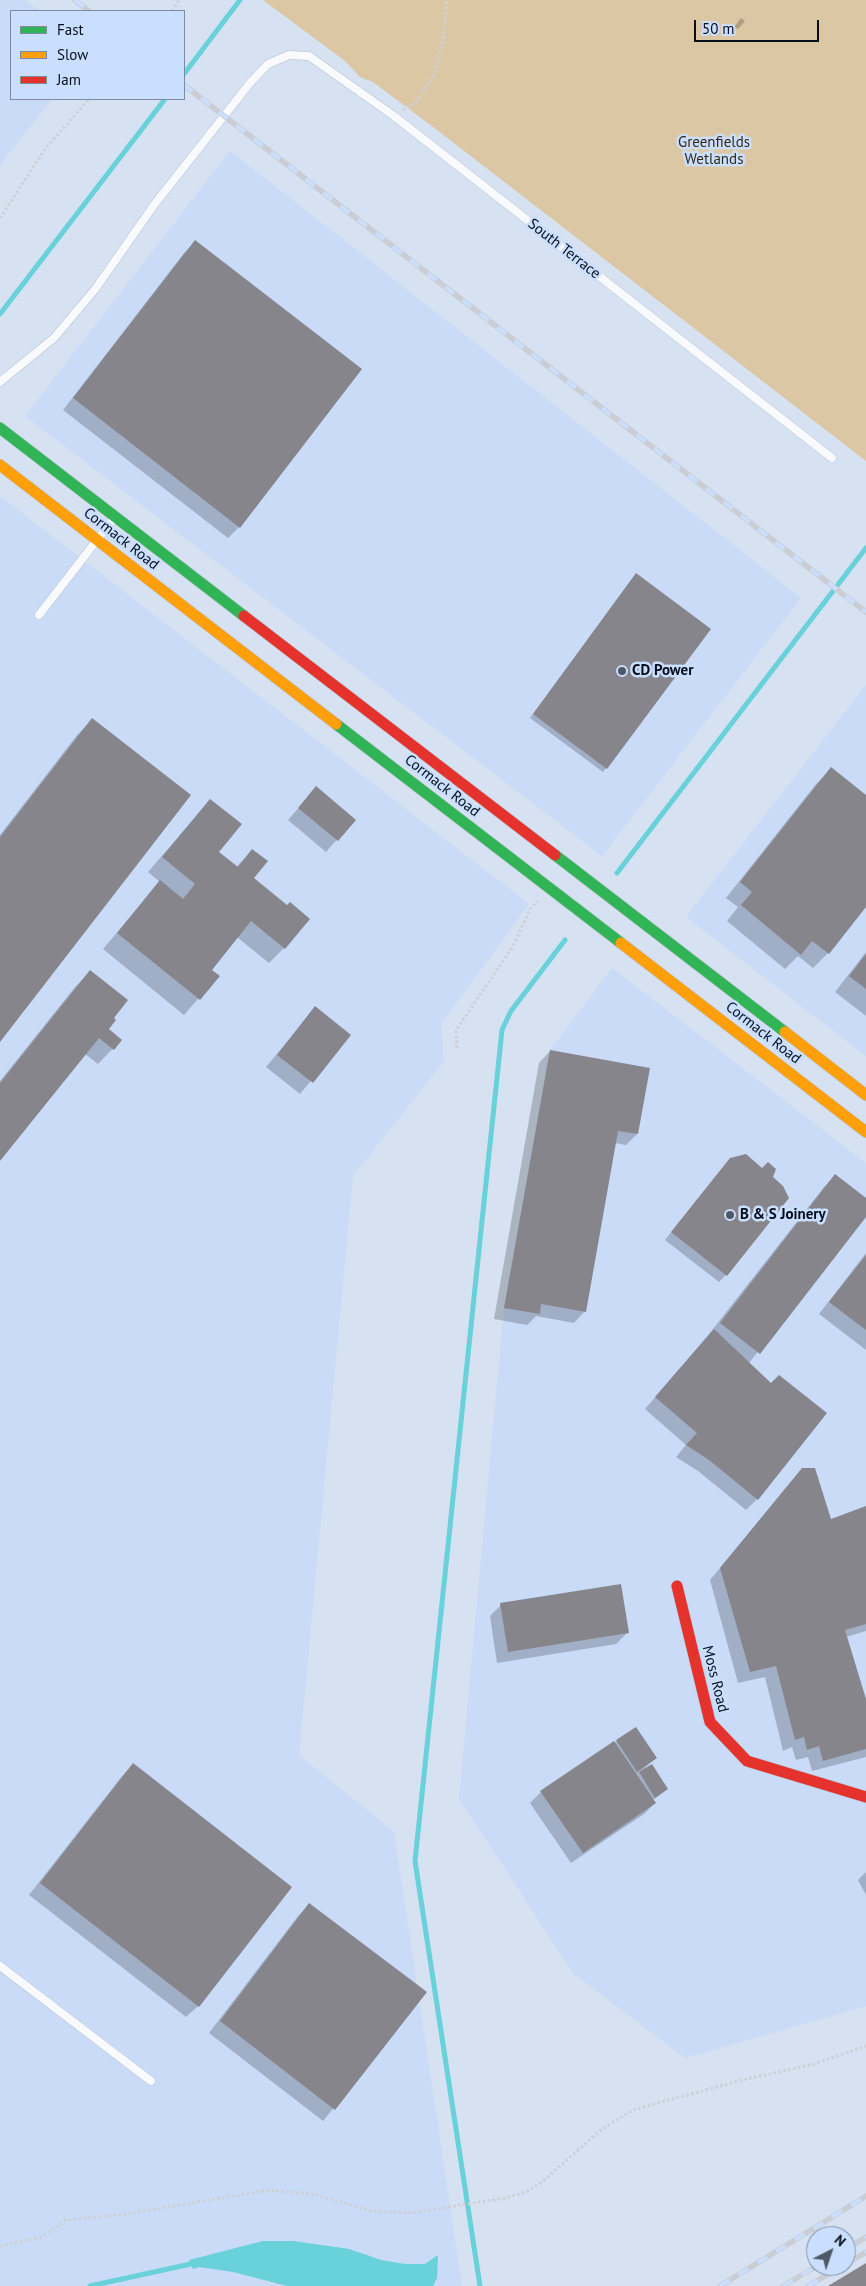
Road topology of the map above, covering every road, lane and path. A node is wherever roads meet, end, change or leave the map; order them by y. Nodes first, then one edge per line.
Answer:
1 (447, 0) edge
2 (87, 100) edge
3 (394, 116) junction
4 (0, 218) edge
5 (0, 382) edge
6 (0, 428) edge
7 (832, 458) dead end
8 (0, 465) edge
9 (115, 517) junction
10 (97, 540) junction
11 (39, 615) dead end
12 (551, 889) junction
13 (457, 1048) dead end
14 (866, 1095) edge
15 (866, 1132) edge
16 (677, 1586) dead end
17 (866, 1796) edge
18 (0, 1966) edge
19 (866, 2046) edge
20 (151, 2081) dead end
21 (0, 2246) edge

1 - 3 path
2 - 4 path
3 - 5 lane, South Terrace
3 - 7 lane, South Terrace
6 - 9 street, Cormack Road
8 - 10 street, Cormack Road
9 - 10 lane
9 - 14 street, Cormack Road
10 - 11 lane
10 - 12 street, Cormack Road
12 - 13 path
12 - 15 street, Cormack Road
16 - 17 street, Moss Road
18 - 20 lane
19 - 21 path

